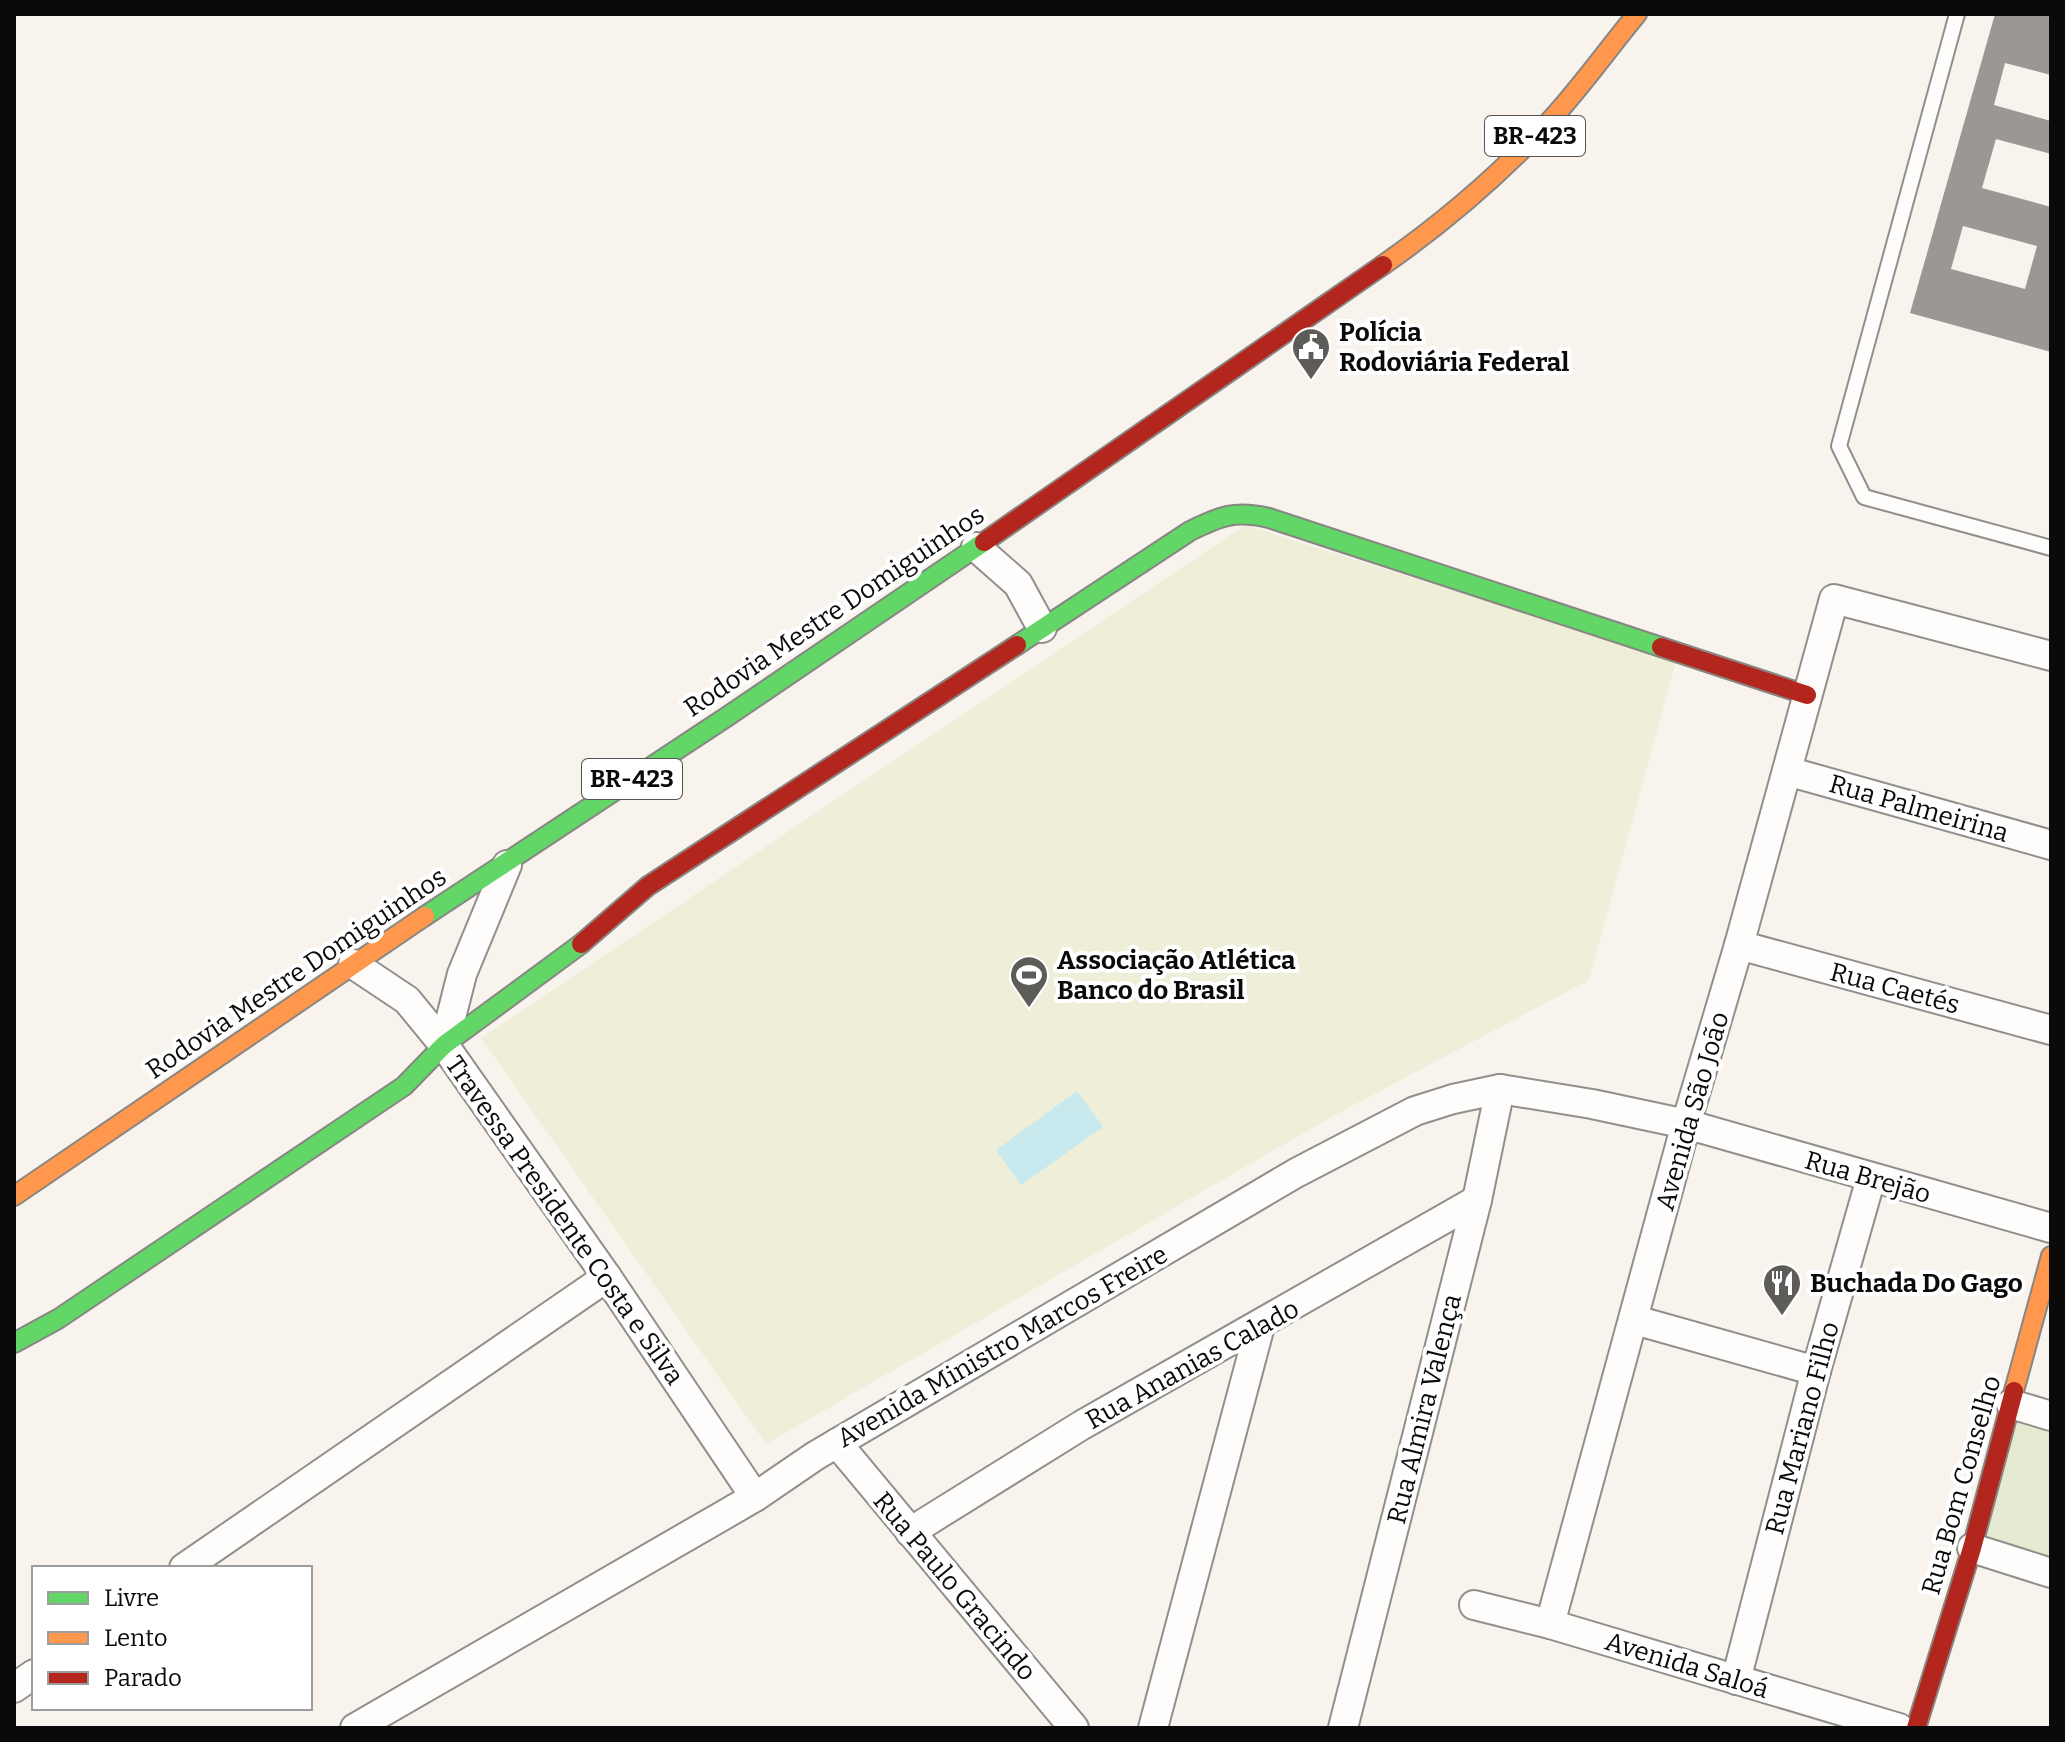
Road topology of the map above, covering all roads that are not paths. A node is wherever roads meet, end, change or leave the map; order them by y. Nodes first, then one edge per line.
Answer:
1 (1637, 14) edge
2 (1957, 14) edge
3 (976, 547) junction
4 (2051, 548) edge
5 (1042, 628) junction
6 (2051, 656) edge
7 (1807, 695) junction
8 (1787, 771) junction
9 (2051, 845) edge
10 (508, 861) junction
11 (1739, 945) junction
12 (353, 964) junction
13 (2051, 1030) edge
14 (444, 1045) junction
15 (1500, 1089) junction
16 (1686, 1124) junction
17 (89, 1145) junction
18 (14, 1177) edge
19 (1871, 1178) junction
20 (14, 1196) edge
21 (1477, 1200) junction
22 (14, 1215) edge
23 (2051, 1228) edge
24 (2051, 1256) edge
25 (607, 1277) junction
26 (1635, 1320) junction
27 (1260, 1326) junction
28 (14, 1343) edge
29 (1816, 1371) junction
30 (2011, 1404) junction
31 (2051, 1416) edge
32 (837, 1443) junction
33 (755, 1497) junction
34 (910, 1532) junction
35 (1972, 1548) junction
36 (187, 1566) edge
37 (2051, 1573) edge
38 (1474, 1605) dead end
39 (1550, 1624) junction
40 (32, 1675) edge
41 (1736, 1680) junction
42 (14, 1688) edge
43 (355, 1728) edge
44 (1074, 1728) edge
45 (1153, 1728) edge
46 (1343, 1728) edge
47 (1899, 1728) edge
48 (1916, 1728) edge

1 - 3 street, Rodovia Mestre Domiguinhos / BR-423
2 - 4 lane
3 - 5 street
3 - 10 street, Rodovia Mestre Domiguinhos / BR-423
5 - 7 street
5 - 14 street
6 - 7 street, Avenida São João
7 - 8 street, Avenida São João
8 - 9 street, Rua Palmeirina
8 - 11 street, Avenida São João
10 - 12 street, Rodovia Mestre Domiguinhos / BR-423
10 - 14 street
11 - 13 street, Rua Caetés
11 - 16 street, Avenida São João
12 - 14 street, Travessa Presidente Costa e Silva
12 - 17 street, Rodovia Mestre Domiguinhos / BR-423
14 - 25 street, Travessa Presidente Costa e Silva
14 - 28 street
15 - 16 street, Avenida Ministro Marcos Freire
15 - 21 street, Rua Almira Valença
15 - 32 street, Avenida Ministro Marcos Freire
16 - 19 street, Rua Brejão
16 - 26 street, Avenida São João
17 - 18 street
17 - 20 street, Rodovia Mestre Domiguinhos / BR-423
17 - 22 street
19 - 23 street, Rua Brejão
19 - 29 street, Rua Mariano Filho
21 - 27 street, Rua Ananias Calado
21 - 46 street, Rua Almira Valença
24 - 30 street, Rua Bom Conselho
25 - 33 street, Travessa Presidente Costa e Silva
25 - 36 street
26 - 29 street
26 - 39 street, Avenida São João
27 - 34 street, Rua Ananias Calado
27 - 45 street
29 - 41 street, Rua Mariano Filho
30 - 31 street
30 - 35 street, Rua Bom Conselho
32 - 33 street, Avenida Ministro Marcos Freire
32 - 34 street, Rua Paulo Gracindo
33 - 43 street, Avenida Ministro Marcos Freire
34 - 44 street, Rua Paulo Gracindo
35 - 37 street
35 - 48 street, Rua Bom Conselho
38 - 39 street, Avenida Saloá
39 - 41 street, Avenida Saloá
40 - 42 street
41 - 47 street, Avenida Saloá

